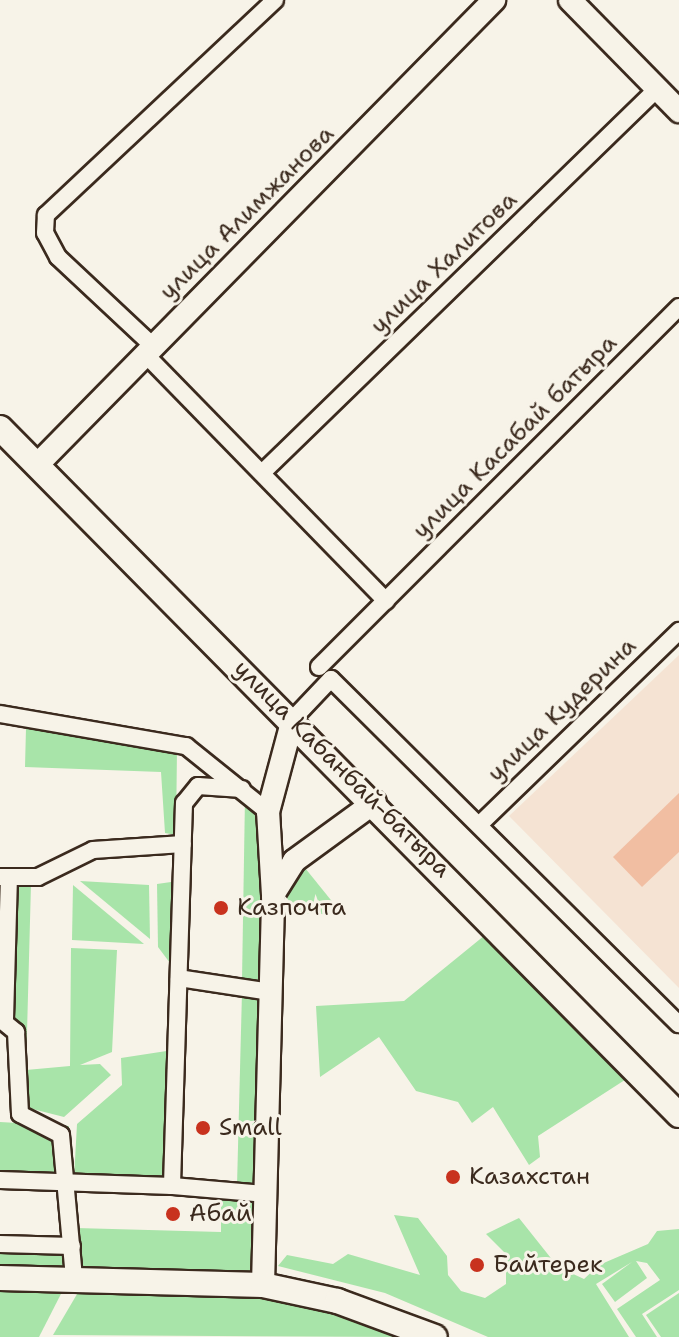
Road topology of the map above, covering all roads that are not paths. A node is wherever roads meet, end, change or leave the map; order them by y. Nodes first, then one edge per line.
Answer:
1 (275, 0) edge
2 (494, 0) edge
3 (570, 0) edge
4 (657, 89) junction
5 (679, 111) edge
6 (679, 307) edge
7 (149, 350) junction
8 (0, 428) edge
9 (38, 464) junction
10 (264, 471) junction
11 (386, 601) junction
12 (679, 631) edge
13 (319, 667) dead end
14 (0, 714) edge
15 (293, 719) junction
16 (242, 789) junction
17 (375, 802) junction
18 (268, 812) junction
19 (479, 825) junction
20 (183, 844) junction
21 (4, 877) edge
22 (273, 895) junction
23 (179, 978) junction
24 (271, 992) junction
25 (2, 1019) edge
26 (679, 1024) edge
27 (17, 1070) junction
28 (0, 1071) edge
29 (677, 1110) edge
30 (0, 1180) edge
31 (69, 1182) junction
32 (172, 1186) junction
33 (265, 1194) junction
34 (0, 1244) edge
35 (72, 1246) junction
36 (0, 1278) edge
37 (74, 1279) junction
38 (263, 1285) junction
39 (435, 1337) edge

1 - 7 street
2 - 7 street, улица Алимжанова
3 - 4 street
4 - 5 street
4 - 10 street, улица Халитова
6 - 11 street, улица Касабай батыра
7 - 9 street, улица Алимжанова
7 - 10 street
8 - 9 main road, улица Кабанбай-батыра
9 - 15 main road, улица Кабанбай-батыра
10 - 11 street
11 - 13 street, улица Касабай батыра
12 - 19 street, улица Кудерина
14 - 16 street
15 - 17 main road, улица Кабанбай-батыра
15 - 18 street
15 - 19 street
16 - 18 street
16 - 20 street
17 - 22 street
17 - 29 main road, улица Кабанбай-батыра
18 - 22 street
19 - 26 street
20 - 21 street
20 - 23 street
21 - 25 street
22 - 24 street
23 - 24 street
23 - 32 street
24 - 33 street
25 - 27 street
27 - 28 street
27 - 31 street
30 - 31 street
31 - 32 street
31 - 35 street
32 - 33 street
33 - 38 street
34 - 35 street
35 - 37 street
36 - 37 main road
37 - 38 main road
38 - 39 main road

